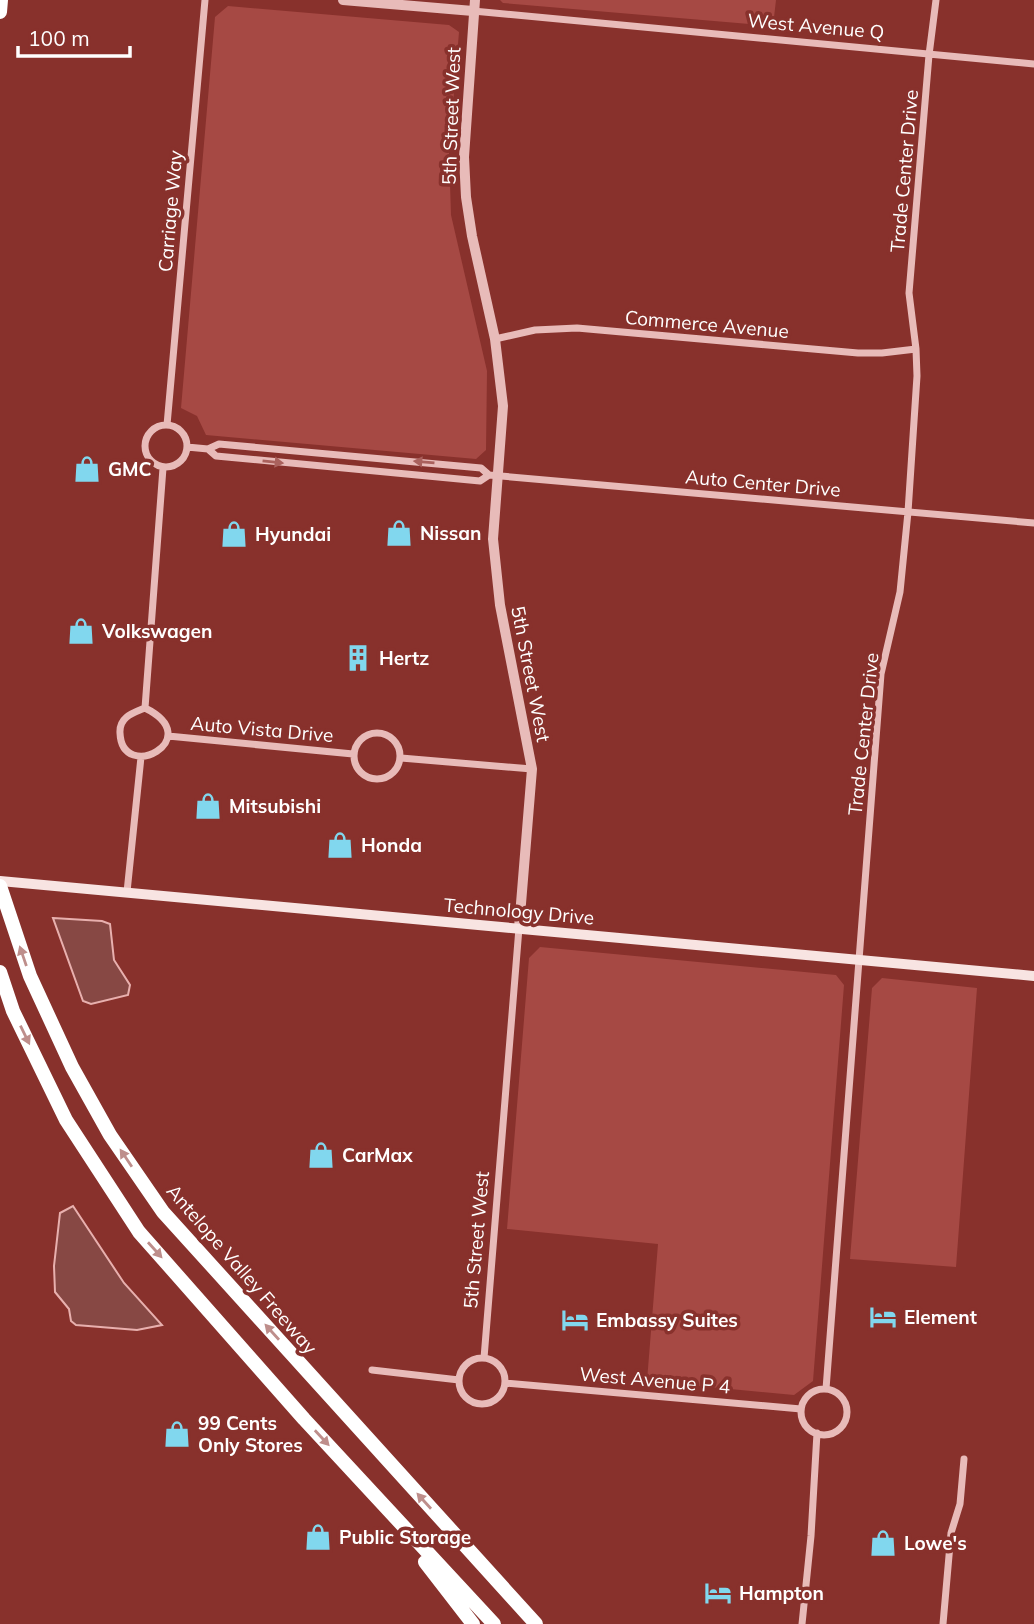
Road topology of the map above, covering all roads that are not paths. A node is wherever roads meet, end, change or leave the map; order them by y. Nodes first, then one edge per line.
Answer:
1 (205, 0) edge
2 (343, 0) edge
3 (475, 0) edge
4 (936, 0) edge
5 (1, 1) edge
6 (473, 11) junction
7 (0, 12) edge
8 (929, 55) junction
9 (1034, 64) edge
10 (495, 339) junction
11 (916, 349) junction
12 (167, 425) junction
13 (187, 447) junction
14 (208, 449) junction
15 (163, 468) junction
16 (494, 475) junction
17 (908, 512) junction
18 (1034, 523) edge
19 (145, 708) junction
20 (168, 736) junction
21 (353, 754) junction
22 (141, 757) junction
23 (401, 758) junction
24 (532, 769) junction
25 (0, 881) edge
26 (0, 886) edge
27 (127, 892) junction
28 (519, 928) junction
29 (860, 959) junction
30 (0, 972) edge
31 (1034, 976) edge
32 (484, 1358) junction
33 (372, 1370) dead end
34 (459, 1380) junction
35 (505, 1383) junction
36 (826, 1389) junction
37 (801, 1409) junction
38 (817, 1433) junction
39 (964, 1459) dead end
40 (400, 1523) junction
41 (485, 1569) junction
42 (472, 1624) edge
43 (494, 1624) edge
44 (536, 1624) edge
45 (550, 1624) edge
46 (802, 1624) edge
47 (943, 1624) edge

1 - 12 street, Carriage Way
2 - 6 street, West Avenue Q
3 - 6 street, 5th Street West
4 - 8 street, Trade Center Drive
5 - 7 highway
6 - 8 street, West Avenue Q
6 - 10 street, 5th Street West
8 - 9 street, West Avenue Q
8 - 11 street, Trade Center Drive
10 - 11 street, Commerce Avenue
10 - 16 street, 5th Street West
11 - 17 street, Trade Center Drive
12 - 13 street
12 - 15 street
13 - 14 street, Auto Center Drive
13 - 15 street
16 -> 14 street, Auto Center Drive
14 -> 16 street, Auto Center Drive
15 - 19 street
16 - 17 street, Auto Center Drive
16 - 24 street, 5th Street West
17 - 18 street, Auto Center Drive
17 - 29 street, Trade Center Drive
19 - 20 street
19 - 22 street
20 - 21 street, Auto Vista Drive
20 - 22 street
21 - 23 street, Auto Vista Drive
21 - 23 street, Auto Vista Drive
22 - 27 street
23 - 24 street
24 - 28 street, 5th Street West
25 - 27 main road, Technology Drive
41 -> 26 highway, Antelope Valley Freeway
27 - 28 main road, Technology Drive
28 - 29 main road, Technology Drive
28 - 32 street, 5th Street West
29 - 31 main road, Technology Drive
29 - 36 street, Trade Center Drive
30 -> 40 highway
32 - 34 street
32 - 35 street
33 - 34 street
34 - 35 street
35 - 37 street, West Avenue P 4
36 - 37 street
36 - 38 street
37 - 38 street
38 - 46 street
39 - 47 street
40 - 42 highway
40 - 43 highway
41 - 44 highway, Antelope Valley Freeway
41 - 45 highway

